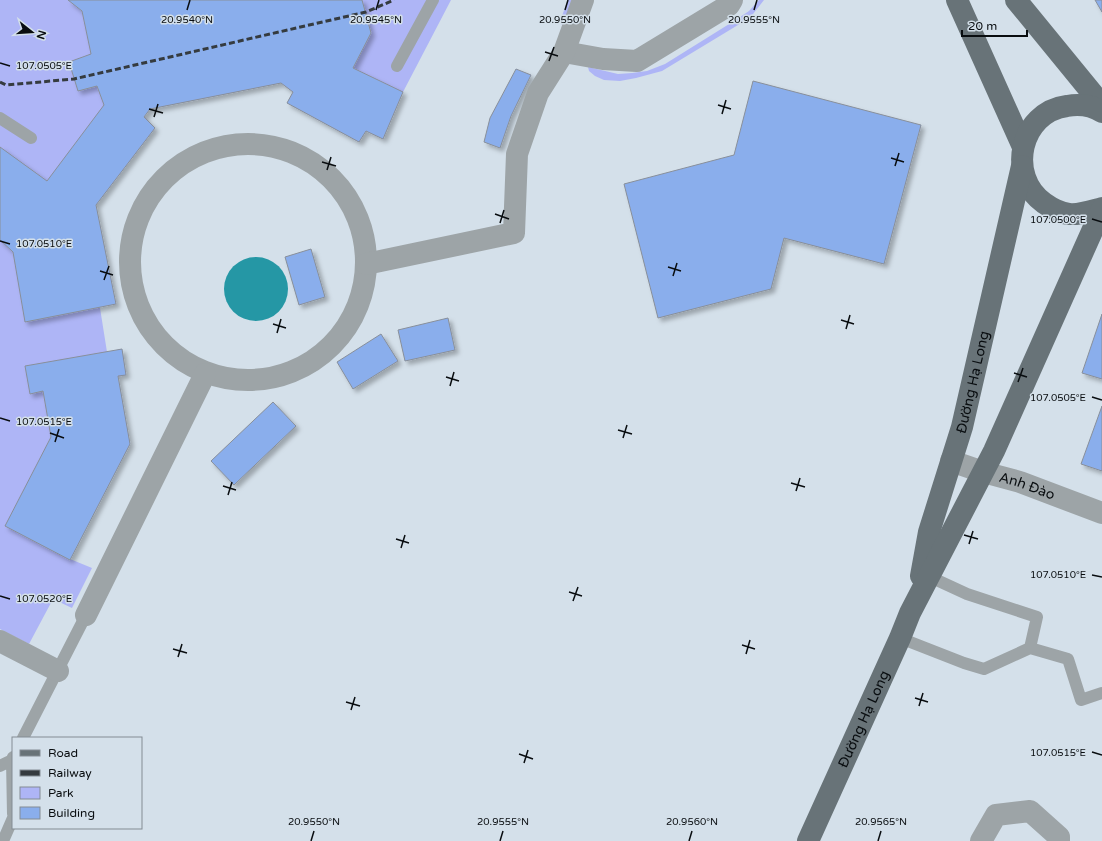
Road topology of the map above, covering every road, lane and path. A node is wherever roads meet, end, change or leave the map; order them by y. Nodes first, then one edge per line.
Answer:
1 (433, 0) edge
2 (583, 0) edge
3 (732, 0) edge
4 (957, 0) edge
5 (1016, 0) edge
6 (564, 52) junction
7 (397, 66) dead end
8 (1102, 105) edge
9 (1102, 112) edge
10 (0, 118) edge
11 (31, 138) dead end
12 (1022, 156) junction
13 (1102, 209) edge
14 (366, 264) junction
15 (205, 374) junction
16 (951, 461) junction
17 (982, 472) junction
18 (1102, 513) edge
19 (928, 576) junction
20 (917, 597) junction
21 (86, 615) joint
22 (900, 638) junction
23 (0, 641) edge
24 (1030, 648) junction
25 (58, 671) junction
26 (1102, 693) edge
27 (24, 737) edge
28 (12, 759) edge
29 (0, 766) edge
30 (12, 820) edge
31 (3, 841) edge
32 (808, 841) edge
33 (982, 841) edge
34 (1059, 841) edge

1 - 7 lane
2 - 6 street
3 - 6 street
4 - 12 main road
5 - 8 main road
6 - 14 street
9 - 12 main road, Đường Hạ Long
10 - 11 lane
12 - 13 main road
12 - 16 main road, Đường Hạ Long
13 - 17 main road, Đường Hạ Long
14 - 15 street
14 - 15 street
15 - 21 street
16 - 17 street, Anh Đào
16 - 20 main road, Đường Hạ Long
17 - 18 street, Anh Đào
17 - 19 main road, Đường Hạ Long
19 - 20 main road, Đường Hạ Long
19 - 24 lane
20 - 22 main road, Đường Hạ Long
21 - 25 lane
22 - 24 lane
22 - 32 main road, Đường Hạ Long
23 - 25 street
24 - 26 lane
25 - 27 lane
28 - 29 lane
30 - 31 lane
33 - 34 street

